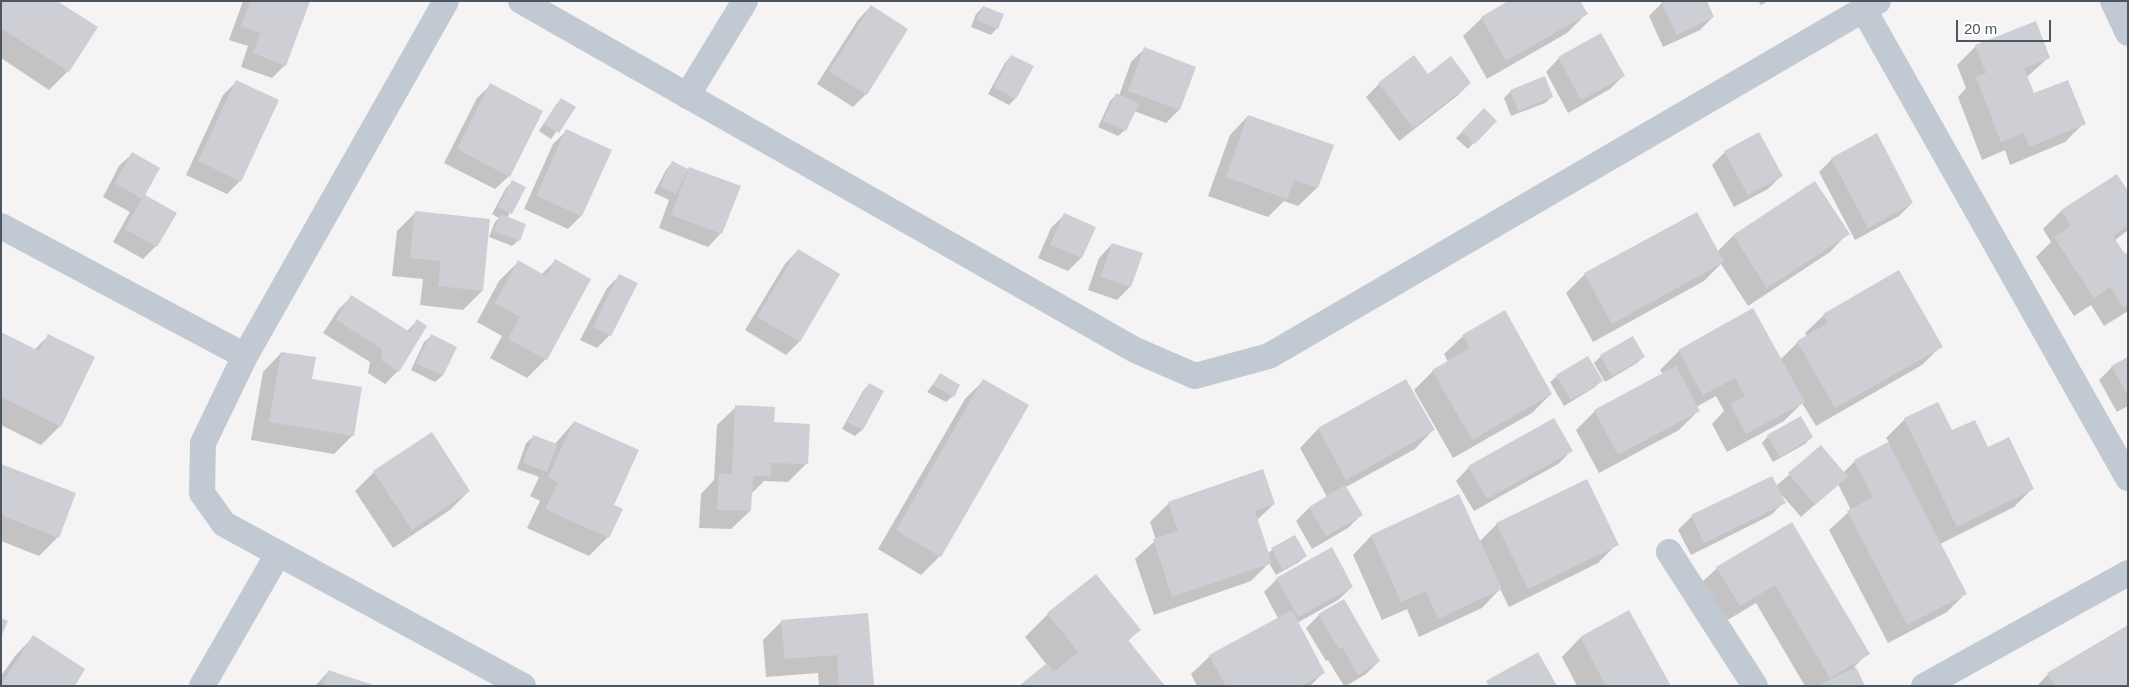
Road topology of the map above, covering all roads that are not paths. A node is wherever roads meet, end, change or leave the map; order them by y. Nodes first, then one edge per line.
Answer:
1 (446, 1) edge
2 (521, 1) edge
3 (745, 1) edge
4 (2113, 1) edge
5 (1871, 5) edge
6 (2128, 33) edge
7 (686, 96) junction
8 (1, 226) edge
9 (245, 356) junction
10 (2128, 478) edge
11 (1669, 552) dead end
12 (278, 554) junction
13 (2128, 573) edge
14 (202, 686) edge
15 (523, 686) edge
16 (1755, 686) edge
17 (1924, 686) edge

1 - 9 street
2 - 7 street
3 - 7 street
4 - 6 street
5 - 7 street
5 - 10 street
8 - 9 street
9 - 12 street
11 - 16 street
12 - 14 street
12 - 15 street
13 - 17 street

